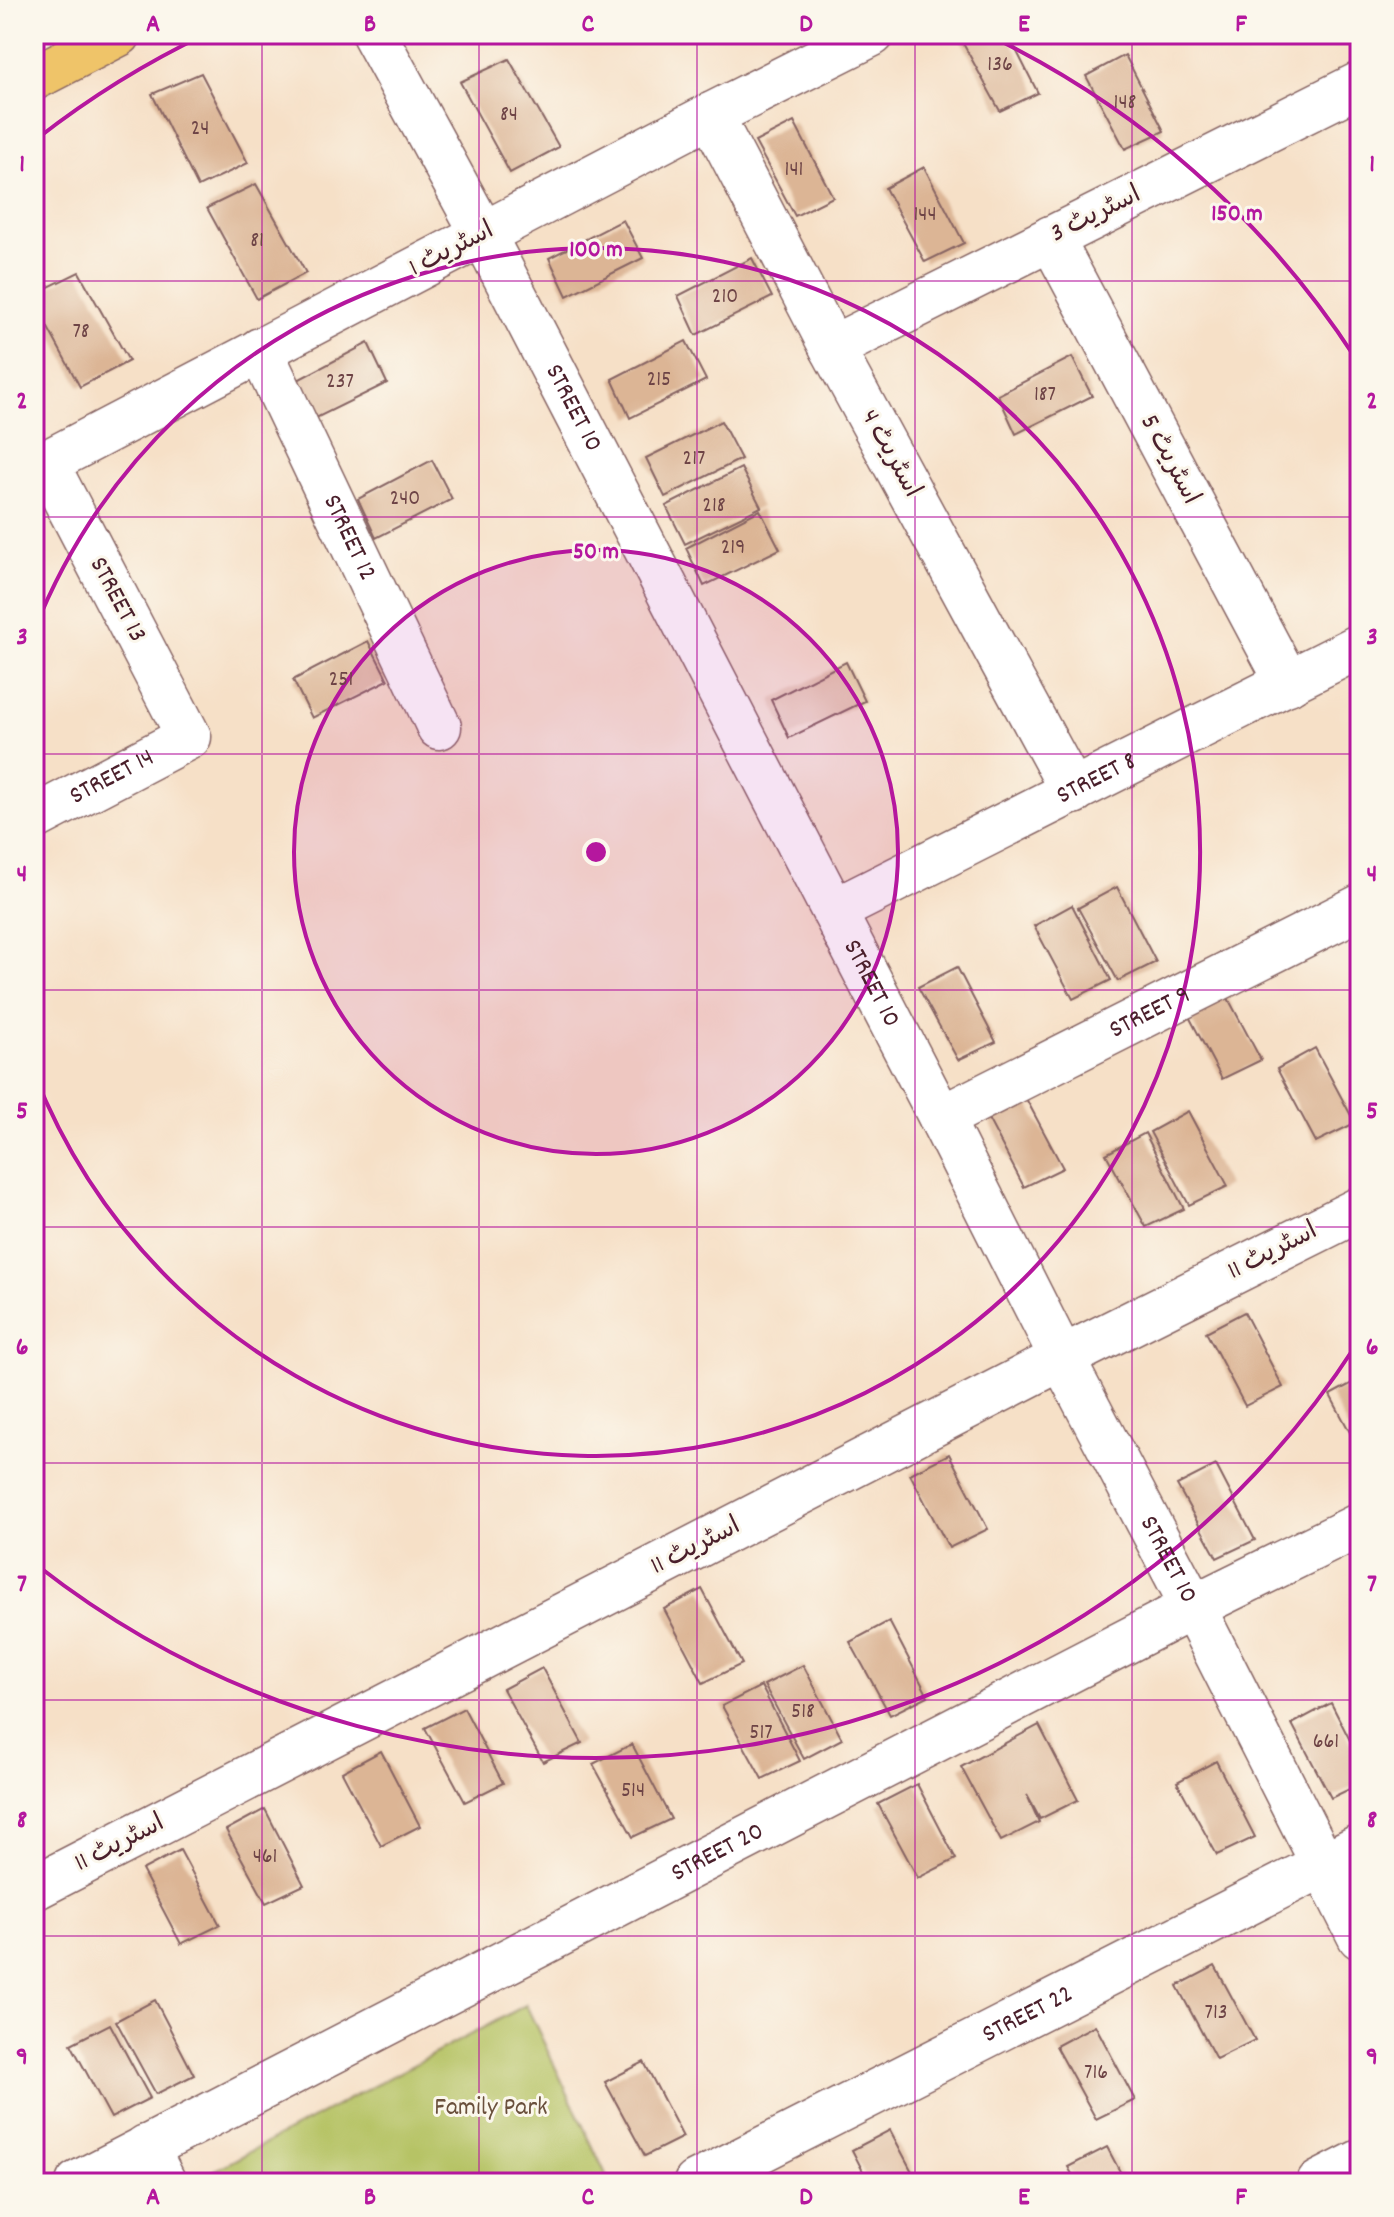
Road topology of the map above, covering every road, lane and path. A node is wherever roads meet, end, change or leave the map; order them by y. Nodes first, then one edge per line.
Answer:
1 (119, 34) edge
2 (374, 34) edge
3 (872, 34) edge
4 (34, 78) edge
5 (1358, 91) edge
6 (711, 115) junction
7 (483, 234) junction
8 (1051, 238) junction
9 (832, 348) junction
10 (260, 350) junction
11 (40, 466) edge
12 (1360, 646) edge
13 (1288, 683) junction
14 (439, 727) dead end
15 (189, 737) joint
16 (1073, 792) junction
17 (34, 818) edge
18 (1360, 907) edge
19 (834, 911) junction
20 (941, 1118) junction
21 (1360, 1209) edge
22 (1062, 1358) junction
23 (1360, 1525) edge
24 (1193, 1607) junction
25 (1342, 1855) edge
26 (34, 1888) edge
27 (1360, 1937) edge
28 (1360, 2162) edge
29 (155, 2165) edge
30 (78, 2183) edge
31 (696, 2183) edge
32 (1319, 2183) edge

1 - 4 main road
2 - 7 street, STREET 10
3 - 6 street, اسٹریٹ 1
5 - 8 street, اسٹریٹ 3
6 - 7 street, اسٹریٹ 1
6 - 9 street, اسٹریٹ 4
7 - 10 street, اسٹریٹ 1
7 - 19 street, STREET 10
8 - 9 street, اسٹریٹ 3
8 - 13 street, اسٹریٹ 5
9 - 16 street, اسٹریٹ 4
10 - 11 street, اسٹریٹ 1
10 - 14 street, STREET 12
11 - 15 street, STREET 13
12 - 13 street, STREET 8
13 - 16 street, STREET 8
15 - 17 street, STREET 14
16 - 19 street, STREET 8
18 - 20 street, STREET 9
19 - 20 street, STREET 10
20 - 22 street, STREET 10
21 - 22 street, اسٹریٹ 11
22 - 24 street, STREET 10
22 - 26 street, اسٹریٹ 11
23 - 24 street, STREET 20
24 - 25 street, STREET 10
24 - 29 street, STREET 20
25 - 27 street, STREET 10
25 - 31 street, STREET 22
28 - 32 street
29 - 30 street, STREET 20

